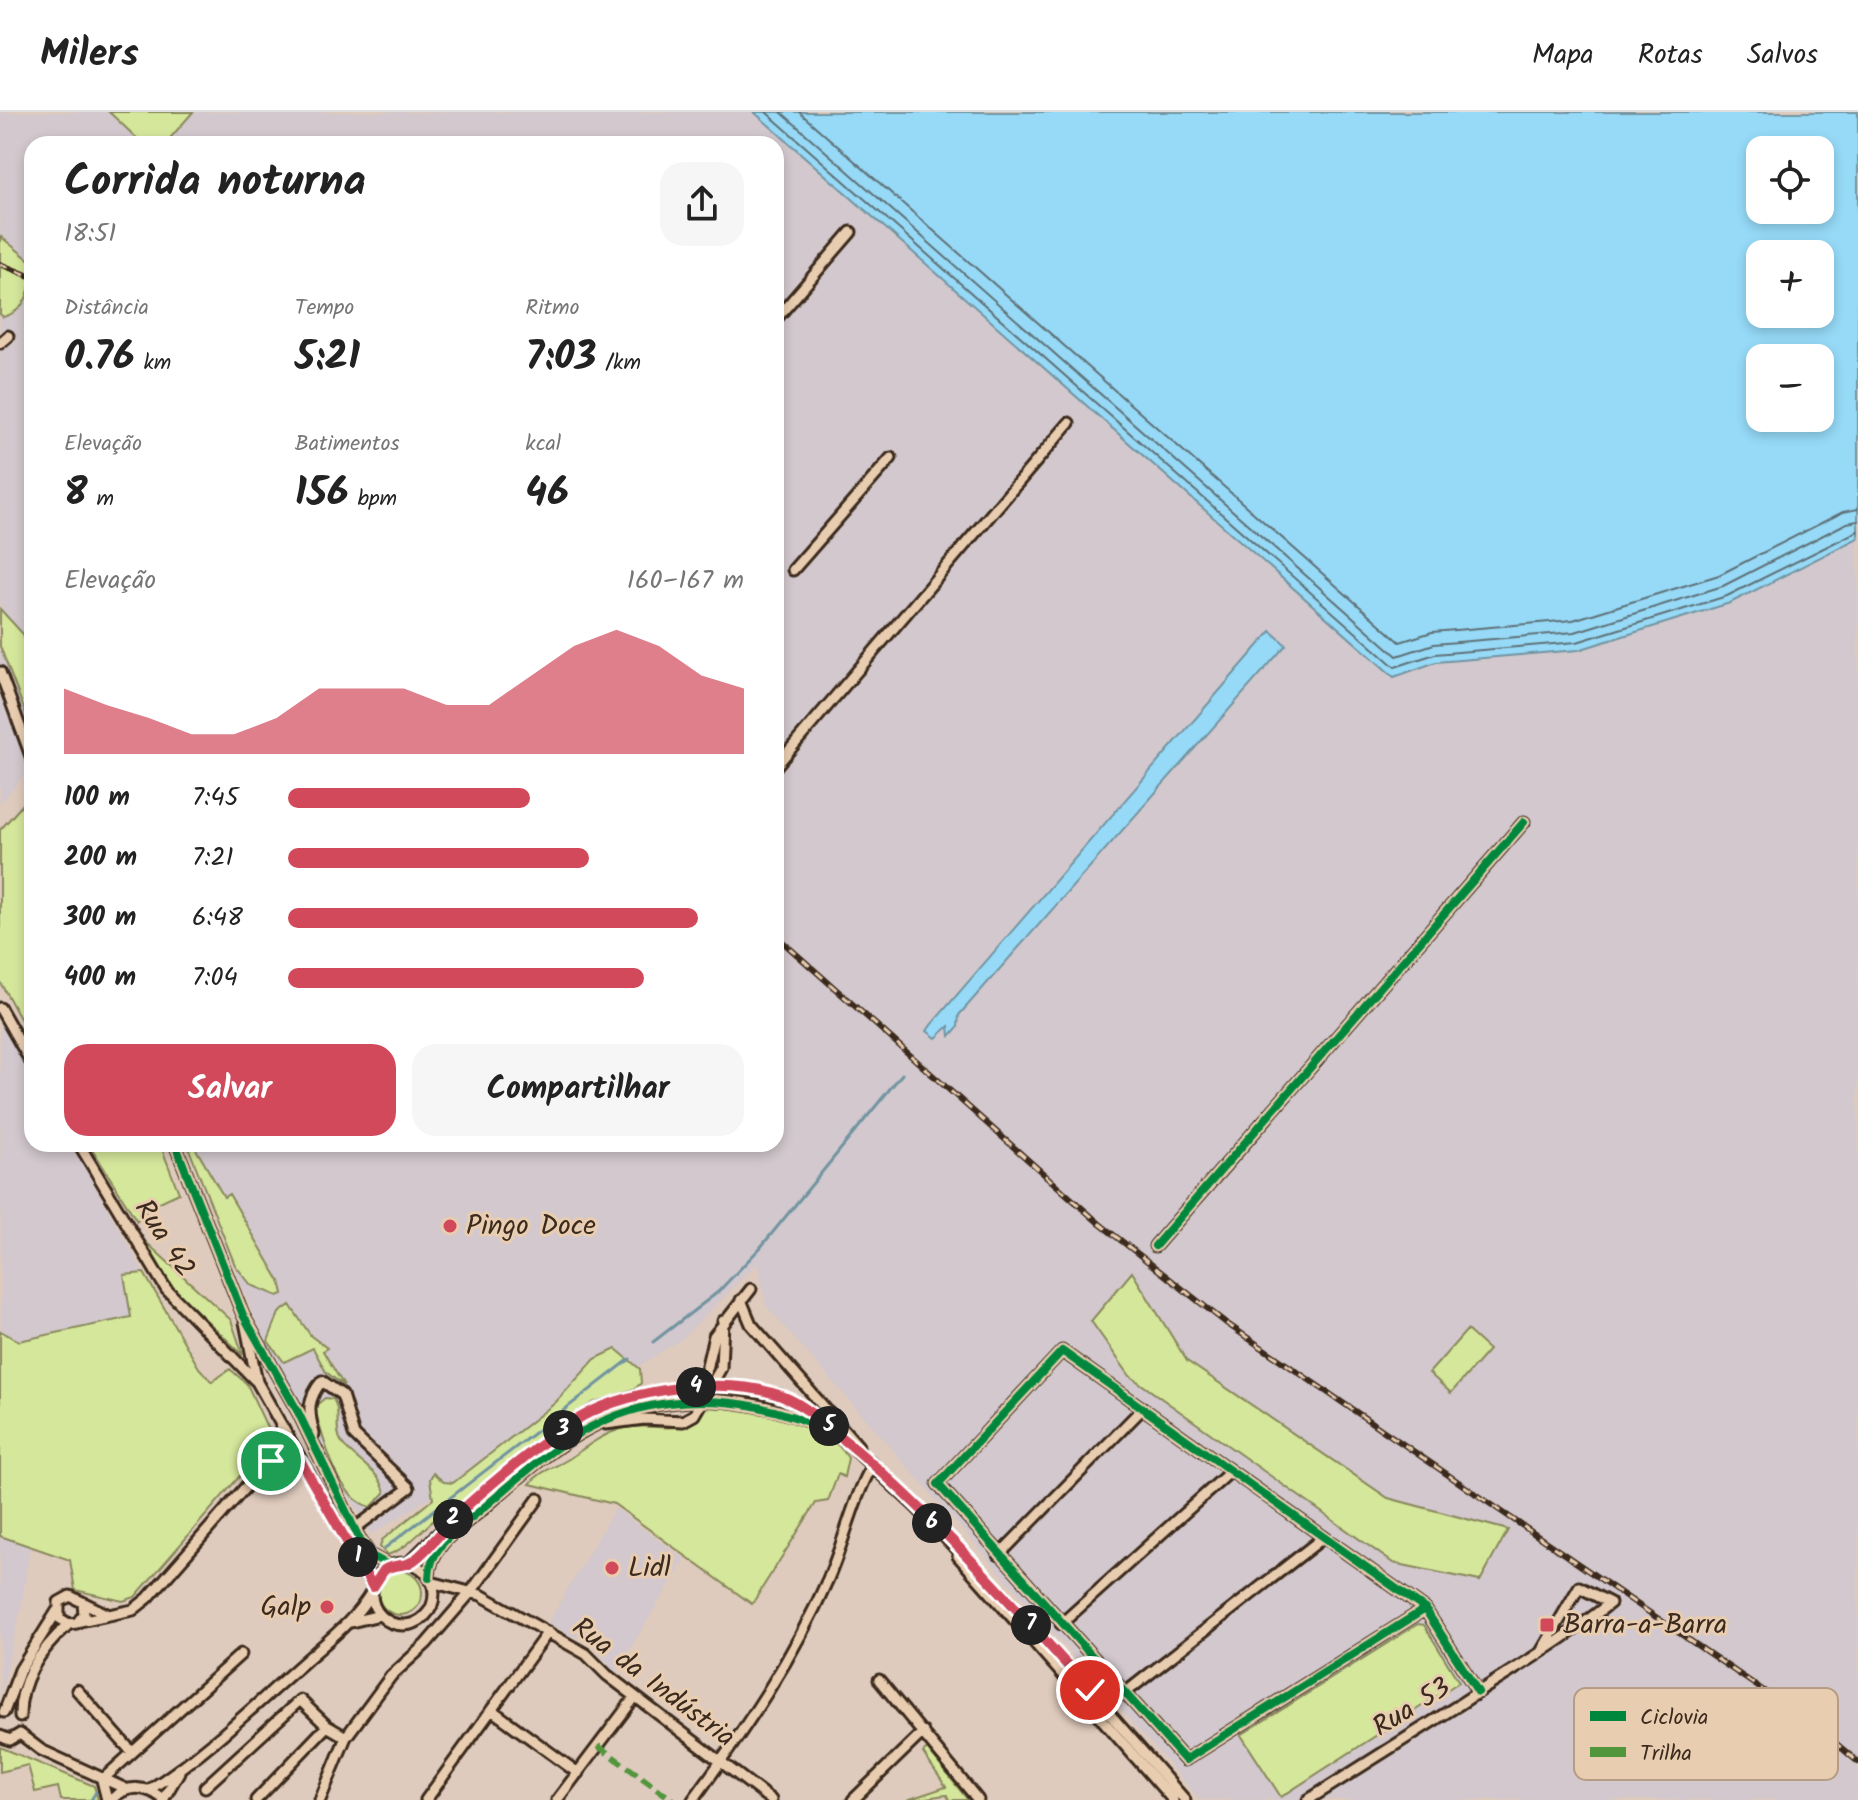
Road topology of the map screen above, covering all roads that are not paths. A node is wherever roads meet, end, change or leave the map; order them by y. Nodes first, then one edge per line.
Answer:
1 (851, 232) dead end
2 (784, 310) edge
3 (1069, 423) dead end
4 (891, 458) dead end
5 (793, 570) dead end
6 (0, 672) edge
7 (24, 737) edge
8 (784, 757) edge
9 (1524, 822) dead end
10 (0, 1008) edge
11 (24, 1050) edge
12 (84, 1152) edge
13 (178, 1152) edge
14 (1155, 1246) dead end
15 (751, 1289) dead end
16 (741, 1300) junction
17 (243, 1315) junction
18 (723, 1321) junction
19 (257, 1382) junction
20 (707, 1386) junction
21 (704, 1400) junction
22 (1143, 1408) junction
23 (591, 1426) junction
24 (281, 1427) junction
25 (840, 1437) junction
26 (301, 1462) junction
27 (873, 1464) junction
28 (265, 1465) junction
29 (323, 1468) junction
30 (1231, 1471) junction
31 (538, 1499) dead end
32 (917, 1508) junction
33 (354, 1529) junction
34 (1324, 1537) junction
35 (999, 1555) junction
36 (407, 1564) junction
37 (390, 1566) junction
38 (430, 1580) junction
39 (372, 1589) junction
40 (460, 1590) junction
41 (471, 1592) junction
42 (83, 1603) junction
43 (1425, 1609) junction
44 (57, 1611) junction
45 (428, 1612) junction
46 (107, 1614) junction
47 (380, 1615) junction
48 (80, 1621) junction
49 (347, 1623) junction
50 (69, 1624) junction
51 (1061, 1624) junction
52 (548, 1632) junction
53 (1541, 1652) junction
54 (241, 1654) dead end
55 (879, 1680) dead end
56 (77, 1690) dead end
57 (1478, 1692) junction
58 (1125, 1693) junction
59 (635, 1697) junction
60 (493, 1711) junction
61 (2, 1713) edge
62 (20, 1717) junction
63 (327, 1726) junction
64 (923, 1732) junction
65 (20, 1734) junction
66 (0, 1736) edge
67 (346, 1737) junction
68 (131, 1751) junction
69 (721, 1762) junction
70 (181, 1769) junction
71 (578, 1773) junction
72 (102, 1780) junction
73 (205, 1787) dead end
74 (126, 1789) junction
75 (149, 1790) junction
76 (1184, 1797) edge
77 (109, 1800) edge
78 (164, 1800) edge
79 (256, 1800) edge
80 (320, 1800) edge
81 (426, 1800) edge
82 (557, 1800) edge
83 (693, 1800) edge
84 (771, 1800) edge
85 (853, 1800) edge
86 (978, 1800) edge
87 (1173, 1800) edge
88 (1308, 1800) edge

1 - 2 street
3 - 8 street
4 - 5 street
6 - 7 street
9 - 14 street
10 - 11 street
12 - 19 street, Rua 42
13 - 17 street
15 - 16 street
16 - 18 street
16 - 27 street
17 - 19 street
17 - 29 street
18 - 20 street
18 - 20 street
19 - 24 street
20 - 21 street
20 - 25 street
20 - 36 street
21 - 23 street
21 - 23 street
21 - 25 street
22 - 30 street
22 - 35 street
22 - 35 street
23 - 38 street
24 - 26 street
24 - 28 street
25 - 27 street
26 - 28 street
26 - 39 street
27 - 32 street
27 - 69 street
28 - 46 street
29 - 33 street
29 - 33 street
30 - 34 street
30 - 51 street
31 - 41 street
32 - 76 street
32 - 87 street
33 - 37 street
34 - 43 street
34 - 58 street
35 - 51 street
36 - 37 street
36 - 38 street
37 - 39 street
38 - 40 street, Rua da Indústria
38 - 45 street
39 - 47 street
39 - 49 street
40 - 41 street, Rua da Indústria
40 - 45 street
41 - 52 street, Rua da Indústria
41 - 67 street
42 - 44 street
42 - 46 street
42 - 48 street
43 - 57 street
43 - 58 street
44 - 50 street
44 - 61 street
45 - 47 street
46 - 48 street
47 - 49 street
48 - 50 street
49 - 70 street
50 - 62 street
51 - 58 street
52 - 59 street, Rua da Indústria
52 - 60 street
53 - 53 street, Rua 53
53 - 57 street, Rua 53
54 - 68 street
55 - 64 street
56 - 68 street
57 - 88 street, Rua 53
59 - 69 street, Rua da Indústria
59 - 71 street
60 - 71 street
60 - 81 street
61 - 62 street
62 - 65 street
63 - 67 street
63 - 73 street
63 - 79 street
64 - 85 street
64 - 86 street
65 - 66 street
65 - 72 street
67 - 80 street
68 - 72 street
69 - 83 street
69 - 84 street, Rua da Indústria
70 - 75 street
70 - 78 street
71 - 82 street
72 - 74 street
72 - 77 street
74 - 75 street
74 - 77 street
75 - 78 street

